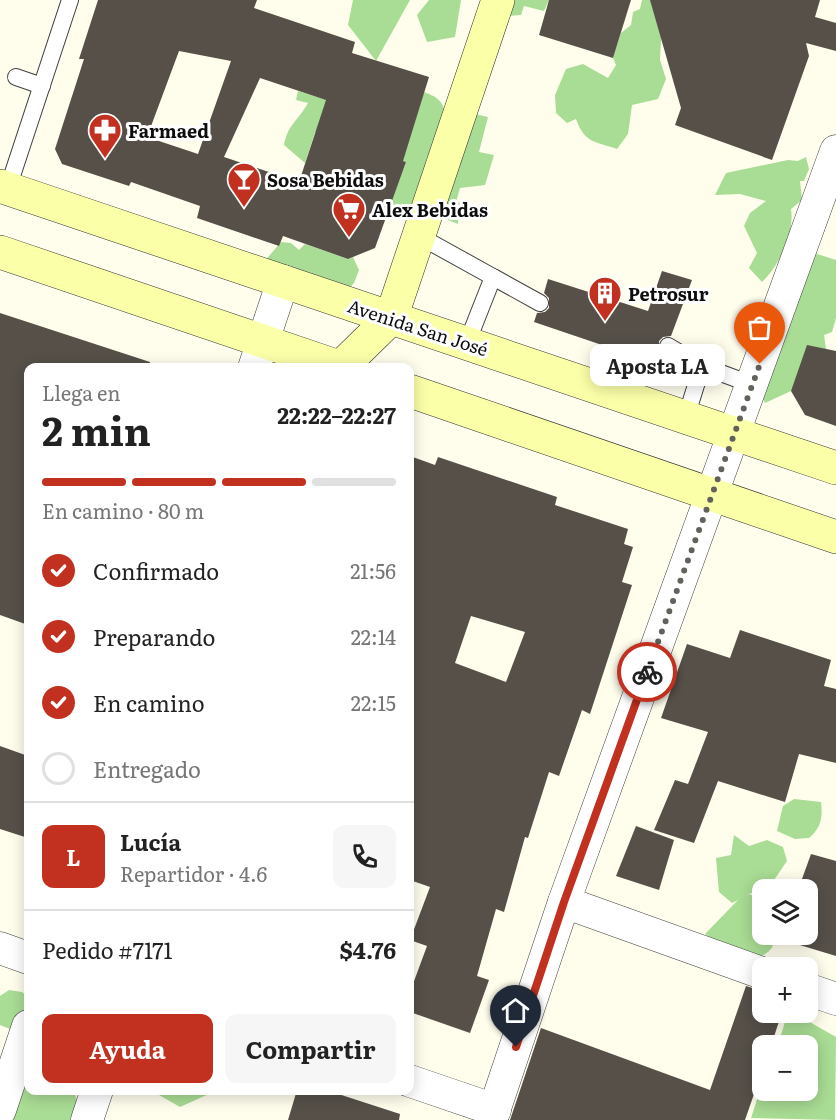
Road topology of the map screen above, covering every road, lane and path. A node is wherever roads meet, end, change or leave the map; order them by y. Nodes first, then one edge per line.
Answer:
1 (70, 0) edge
2 (498, 0) edge
3 (16, 77) dead end
4 (42, 86) junction
5 (836, 152) edge
6 (4, 187) edge
7 (419, 236) junction
8 (0, 252) edge
9 (493, 277) junction
10 (283, 281) junction
11 (540, 303) dead end
12 (391, 318) junction
13 (467, 343) junction
14 (668, 346) dead end
15 (259, 353) edge
16 (318, 363) edge
17 (345, 363) edge
18 (702, 366) junction
19 (753, 385) junction
20 (414, 392) edge
21 (686, 417) junction
22 (735, 434) junction
23 (836, 468) edge
24 (711, 495) junction
25 (836, 537) edge
26 (564, 902) junction
27 (0, 948) edge
28 (24, 957) edge
29 (752, 969) edge
30 (818, 993) edge
31 (836, 999) edge
32 (24, 1038) edge
33 (414, 1083) edge
34 (95, 1095) edge
35 (0, 1110) edge
36 (493, 1115) edge
37 (87, 1120) edge

1 - 4 lane
2 - 7 street
3 - 4 lane
4 - 6 lane
5 - 19 street
6 - 10 street, Avenida San José
7 - 9 lane
7 - 12 street
8 - 15 street
9 - 11 lane
9 - 13 lane
10 - 12 street, Avenida San José
10 - 15 street
12 - 13 street, Avenida San José
12 - 17 street
13 - 21 street, Avenida San José
14 - 18 lane
15 - 16 street
18 - 19 lane
18 - 21 lane
19 - 22 street
20 - 24 street
21 - 22 street, Avenida San José
22 - 23 street, Avenida San José
22 - 24 street
24 - 25 street
24 - 26 street
26 - 29 street
26 - 36 street
27 - 28 street
30 - 31 street
32 - 35 street
33 - 36 street
34 - 37 street

